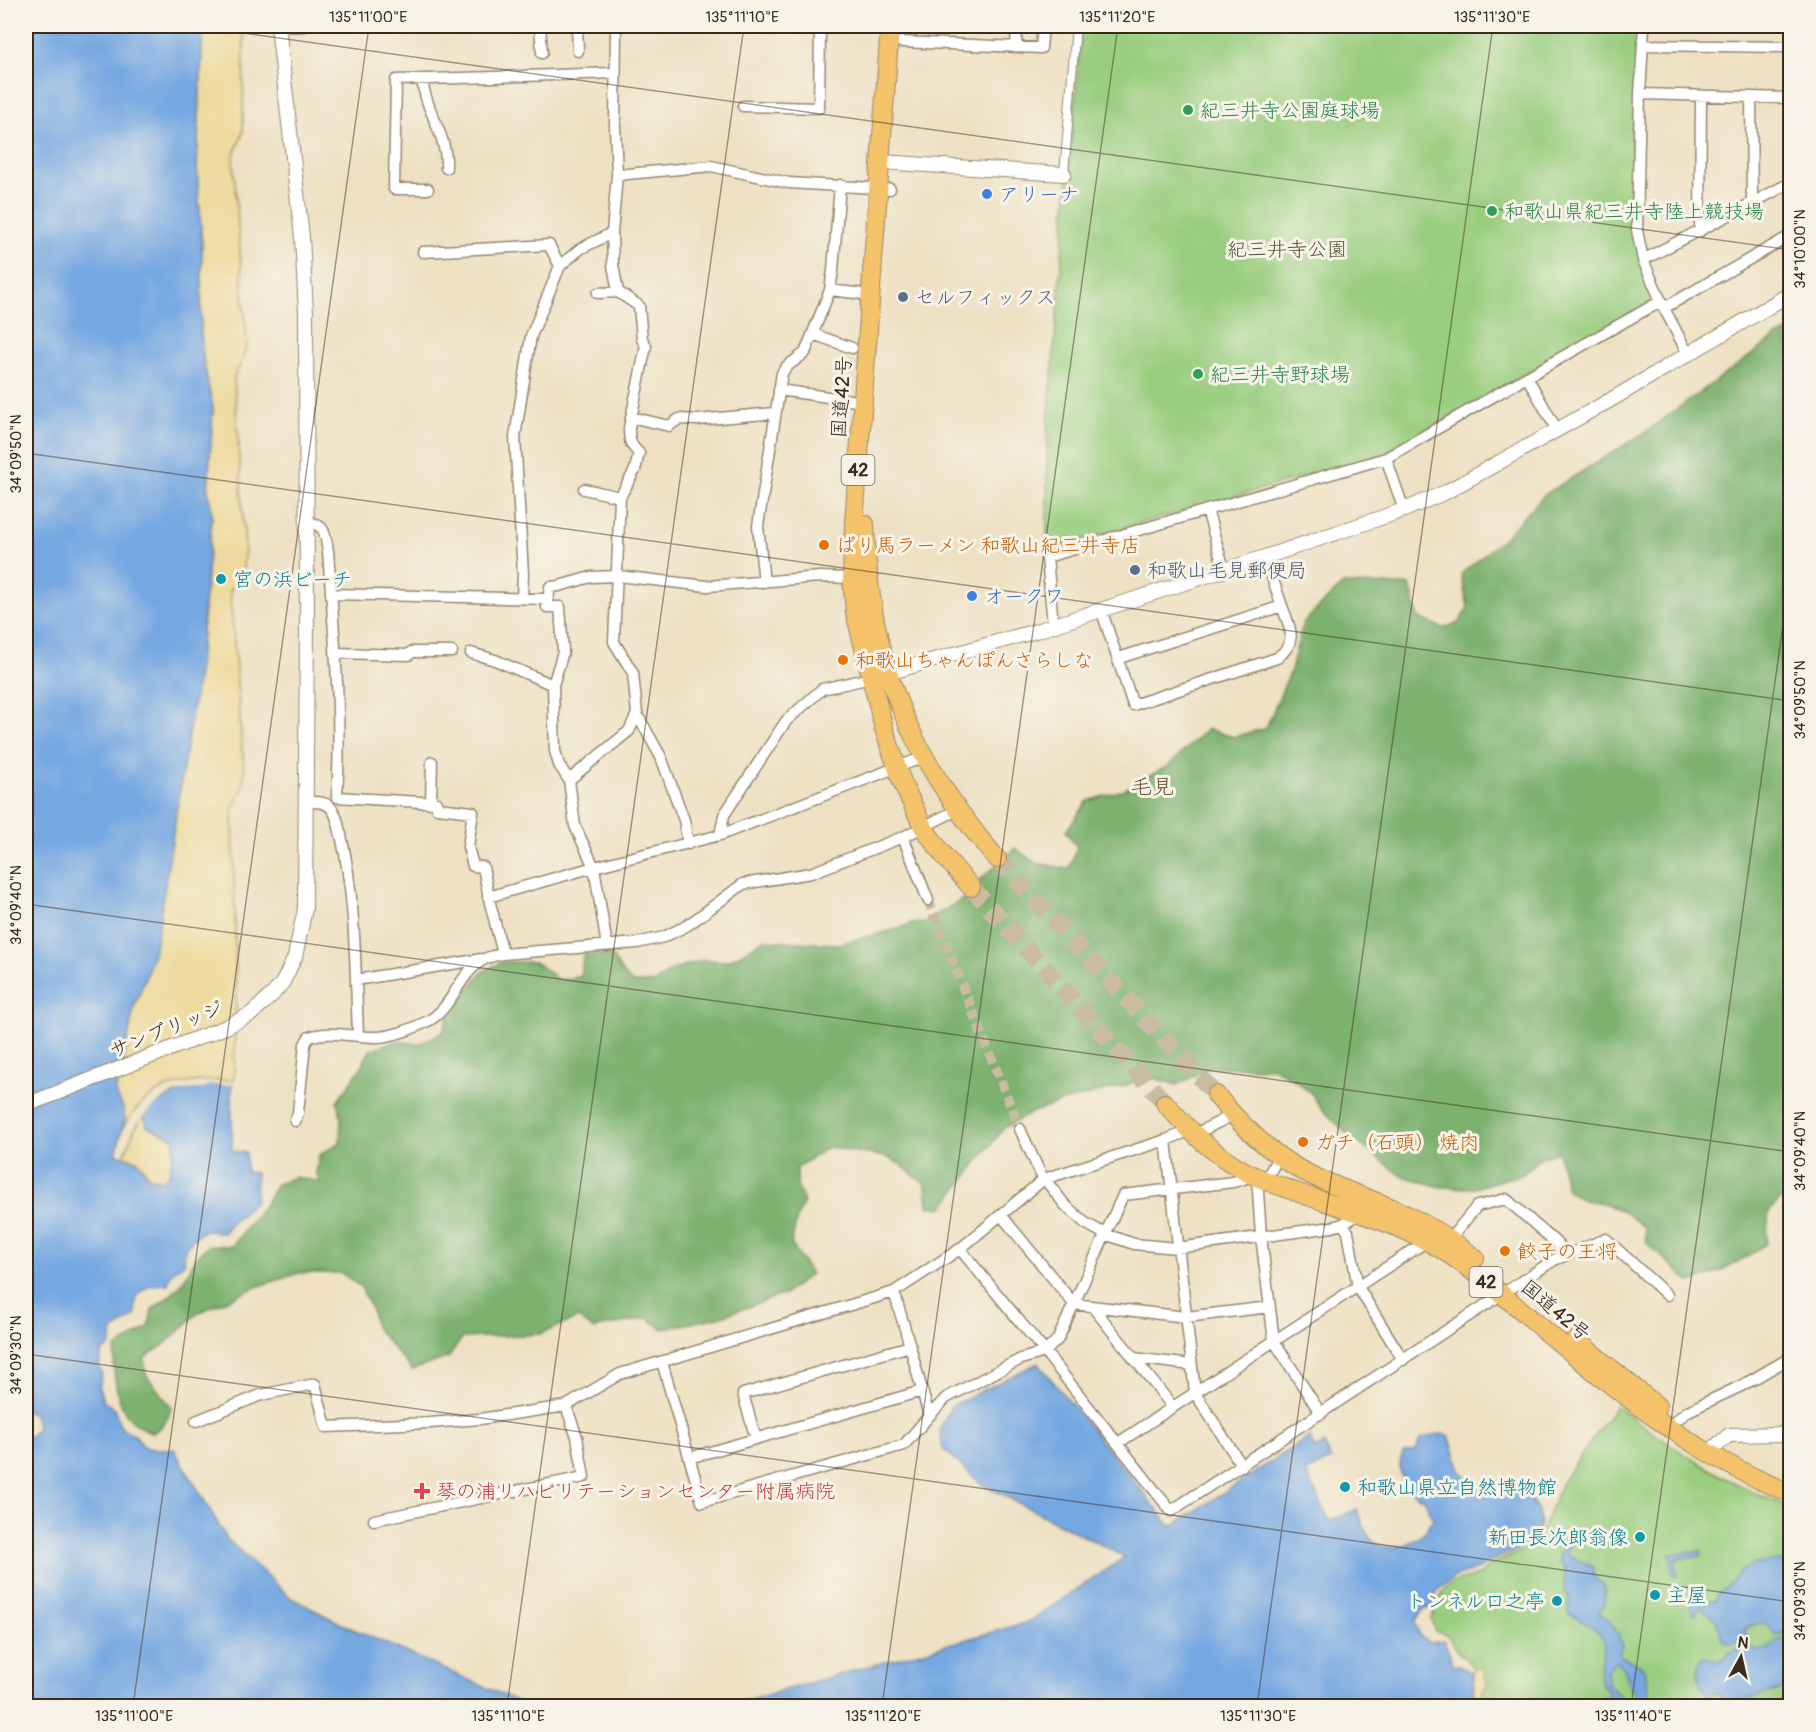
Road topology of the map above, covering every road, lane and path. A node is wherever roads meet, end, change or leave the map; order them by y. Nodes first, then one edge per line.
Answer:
1 (278, 26) edge
2 (304, 26) edge
3 (540, 26) edge
4 (577, 26) edge
5 (616, 26) edge
6 (820, 26) edge
7 (890, 26) edge
8 (1017, 26) edge
9 (1043, 26) edge
10 (1076, 26) edge
11 (1644, 26) edge
12 (901, 34) edge
13 (1643, 45) junction
14 (1016, 47) junction
15 (1791, 47) edge
16 (578, 51) dead end
17 (542, 53) dead end
18 (615, 73) junction
19 (422, 79) junction
20 (1640, 94) junction
21 (1701, 96) junction
22 (1751, 97) junction
23 (1791, 98) edge
24 (742, 106) dead end
25 (886, 163) junction
26 (446, 168) dead end
27 (1064, 174) joint
28 (617, 175) junction
29 (1791, 183) edge
30 (840, 185) junction
31 (884, 188) junction
32 (428, 189) dead end
33 (1752, 204) junction
34 (1700, 231) junction
35 (612, 233) junction
36 (1791, 236) edge
37 (423, 252) dead end
38 (1643, 260) junction
39 (560, 266) junction
40 (830, 290) junction
41 (618, 292) junction
42 (598, 293) dead end
43 (1791, 294) edge
44 (871, 296) junction
45 (1663, 304) junction
46 (813, 334) junction
47 (852, 348) dead end
48 (1688, 354) junction
49 (1527, 377) junction
50 (779, 390) junction
51 (863, 402) junction
52 (775, 413) junction
53 (631, 417) junction
54 (1557, 430) junction
55 (1386, 458) junction
56 (584, 489) dead end
57 (620, 497) junction
58 (1207, 510) junction
59 (1404, 510) junction
60 (306, 522) junction
61 (1265, 557) junction
62 (1224, 569) junction
63 (618, 576) junction
64 (852, 578) junction
65 (764, 582) junction
66 (331, 594) junction
67 (522, 598) junction
68 (548, 599) junction
69 (1282, 606) junction
70 (1101, 609) junction
71 (1053, 625) junction
72 (452, 652) dead end
73 (336, 653) junction
74 (471, 653) dead end
75 (1119, 658) junction
76 (879, 675) junction
77 (553, 685) junction
78 (637, 714) junction
79 (924, 757) junction
80 (432, 762) dead end
81 (897, 766) junction
82 (569, 780) junction
83 (306, 802) junction
84 (334, 802) junction
85 (431, 803) junction
86 (957, 810) junction
87 (923, 828) junction
88 (720, 835) junction
89 (903, 837) junction
90 (688, 844) junction
91 (997, 859) tunnel mouth
92 (594, 867) junction
93 (971, 887) tunnel mouth
94 (489, 897) junction
95 (928, 900) tunnel mouth
96 (607, 946) junction
97 (503, 954) junction
98 (485, 959) junction
99 (356, 980) junction
100 (358, 1034) junction
101 (1216, 1095) tunnel mouth
102 (1165, 1103) tunnel mouth
103 (26, 1105) edge
104 (1233, 1115) junction
105 (295, 1121) dead end
106 (1020, 1129) tunnel mouth
107 (1192, 1133) junction
108 (1166, 1140) junction
109 (1279, 1156) junction
110 (1042, 1176) junction
111 (1257, 1177) junction
112 (1170, 1189) junction
113 (1378, 1203) junction
114 (1001, 1215) junction
115 (1351, 1219) junction
116 (1105, 1234) junction
117 (1261, 1236) junction
118 (1450, 1239) junction
119 (1427, 1241) junction
120 (1177, 1248) junction
121 (960, 1249) junction
122 (1569, 1254) junction
123 (1358, 1287) junction
124 (1507, 1291) junction
125 (894, 1292) junction
126 (1667, 1295) dead end
127 (1074, 1304) junction
128 (1092, 1306) junction
129 (1270, 1306) junction
130 (1186, 1317) junction
131 (1274, 1341) junction
132 (910, 1346) junction
133 (1046, 1352) junction
134 (1133, 1358) junction
135 (1791, 1358) edge
136 (1402, 1360) junction
137 (662, 1362) junction
138 (1192, 1365) junction
139 (922, 1391) junction
140 (1195, 1393) junction
141 (566, 1406) junction
142 (1173, 1407) junction
143 (1321, 1414) junction
144 (929, 1416) junction
145 (196, 1421) dead end
146 (1671, 1424) junction
147 (1791, 1434) edge
148 (756, 1439) junction
149 (1118, 1443) junction
150 (1712, 1450) junction
151 (689, 1458) junction
152 (1242, 1466) junction
153 (1791, 1480) edge
154 (1791, 1493) edge
155 (374, 1520) dead end

1 - 2 street
1 - 60 street, サンブリッジ
3 - 17 street
4 - 16 street
5 - 18 street
6 - 24 street
7 - 25 highway, 国道42号 / 42
8 - 14 street
9 - 14 street
10 - 27 street
11 - 13 street
12 - 14 street
12 - 25 highway, 国道42号 / 42
13 - 15 street
13 - 20 street
18 - 19 street
18 - 28 street
19 - 26 street
19 - 32 street
20 - 21 street
20 - 38 street
21 - 22 street
21 - 34 street
22 - 23 street
22 - 33 street
25 - 27 street
25 - 31 highway, 国道42号 / 42
28 - 30 street
28 - 35 street
29 - 33 street
30 - 31 street
30 - 40 street
31 - 44 highway, 国道42号 / 42
31 - 76 highway, 国道42号 / 42
33 - 34 street
34 - 38 street
35 - 39 street
35 - 41 street
36 - 45 street
37 - 39 street
38 - 45 street
39 - 67 street
40 - 44 street
40 - 46 street
41 - 42 street
41 - 53 street
43 - 48 street
44 - 51 highway, 国道42号 / 42
45 - 48 street
45 - 49 street
46 - 47 street
46 - 50 street
48 - 54 street
49 - 54 street
49 - 55 street
50 - 51 street
50 - 52 street
51 - 64 highway, 国道42号 / 42
52 - 53 street
52 - 65 street
53 - 57 street
54 - 59 street
55 - 58 street
55 - 59 street
56 - 57 street
57 - 63 street
58 - 62 street
58 - 71 street
59 - 61 street
60 - 66 street
60 - 83 street, サンブリッジ
61 - 62 street
61 - 69 street
62 - 70 street
63 - 65 street
63 - 68 street
63 - 78 street
64 - 65 street
64 - 76 highway, 国道42号 / 42
66 - 67 street
66 - 73 street
67 - 68 street
68 - 77 street
69 - 75 street
69 - 75 street
70 - 71 street
70 - 75 street
71 - 76 street
72 - 73 street
73 - 84 street
74 - 77 street
76 - 79 highway, 国道42号 / 42
76 - 81 highway, 国道42号 / 42
76 - 88 street
77 - 82 street
78 - 82 street
78 - 90 street
79 - 81 street
79 - 86 highway, 国道42号 / 42
80 - 85 street
81 - 87 highway, 国道42号 / 42
81 - 88 street
82 - 92 street
83 - 84 street
83 - 103 street, サンブリッジ
84 - 85 street
84 - 99 street
85 - 94 street
86 - 87 street
86 - 91 highway, 国道42号 / 42
87 - 89 street
87 - 93 highway, 国道42号 / 42
88 - 90 street
89 - 95 street
89 - 96 street
90 - 92 street
92 - 94 street
92 - 96 street
94 - 97 street
96 - 97 street
97 - 98 street
98 - 99 street
98 - 100 street
99 - 100 street
100 - 105 street
101 - 104 highway, 国道42号 / 42
102 - 107 highway, 国道42号 / 42
104 - 107 street
104 - 109 highway, 国道42号 / 42
106 - 110 street
107 - 108 street
107 - 111 highway, 国道42号 / 42
108 - 110 street
108 - 112 street
109 - 111 street
109 - 113 highway, 国道42号 / 42
110 - 114 street
110 - 116 street
111 - 112 street
111 - 115 highway, 国道42号 / 42
111 - 117 street
112 - 116 street
112 - 120 street
113 - 115 street
113 - 118 highway, 国道42号 / 42
114 - 121 street
114 - 127 street
115 - 117 street
115 - 119 highway, 国道42号 / 42
115 - 123 street
116 - 120 street
116 - 127 street
117 - 120 street
117 - 129 street
118 - 122 street
118 - 124 highway, 国道42号 / 42
119 - 123 street
119 - 124 highway, 国道42号 / 42
120 - 130 street
121 - 125 street
121 - 133 street
122 - 124 street
122 - 126 street
123 - 131 street
123 - 136 street
124 - 136 street
124 - 146 highway, 国道42号 / 42
125 - 132 street
125 - 137 street
127 - 128 street
127 - 133 street
128 - 130 street
128 - 134 street
129 - 130 street
129 - 131 street
130 - 138 street
131 - 140 street
131 - 143 street
132 - 139 street
132 - 148 street
133 - 144 street
133 - 149 street
134 - 138 street
134 - 142 street
135 - 146 street
136 - 143 street
137 - 141 street
137 - 151 street
138 - 140 street
139 - 144 street
139 - 148 street
140 - 142 street
140 - 152 street
141 - 145 street
141 - 155 street
142 - 149 street
143 - 152 street
144 - 151 street
146 - 150 highway, 国道42号 / 42
147 - 150 street
148 - 151 street
149 - 152 street
150 - 153 highway, 国道42号 / 42
150 - 154 highway, 国道42号 / 42

